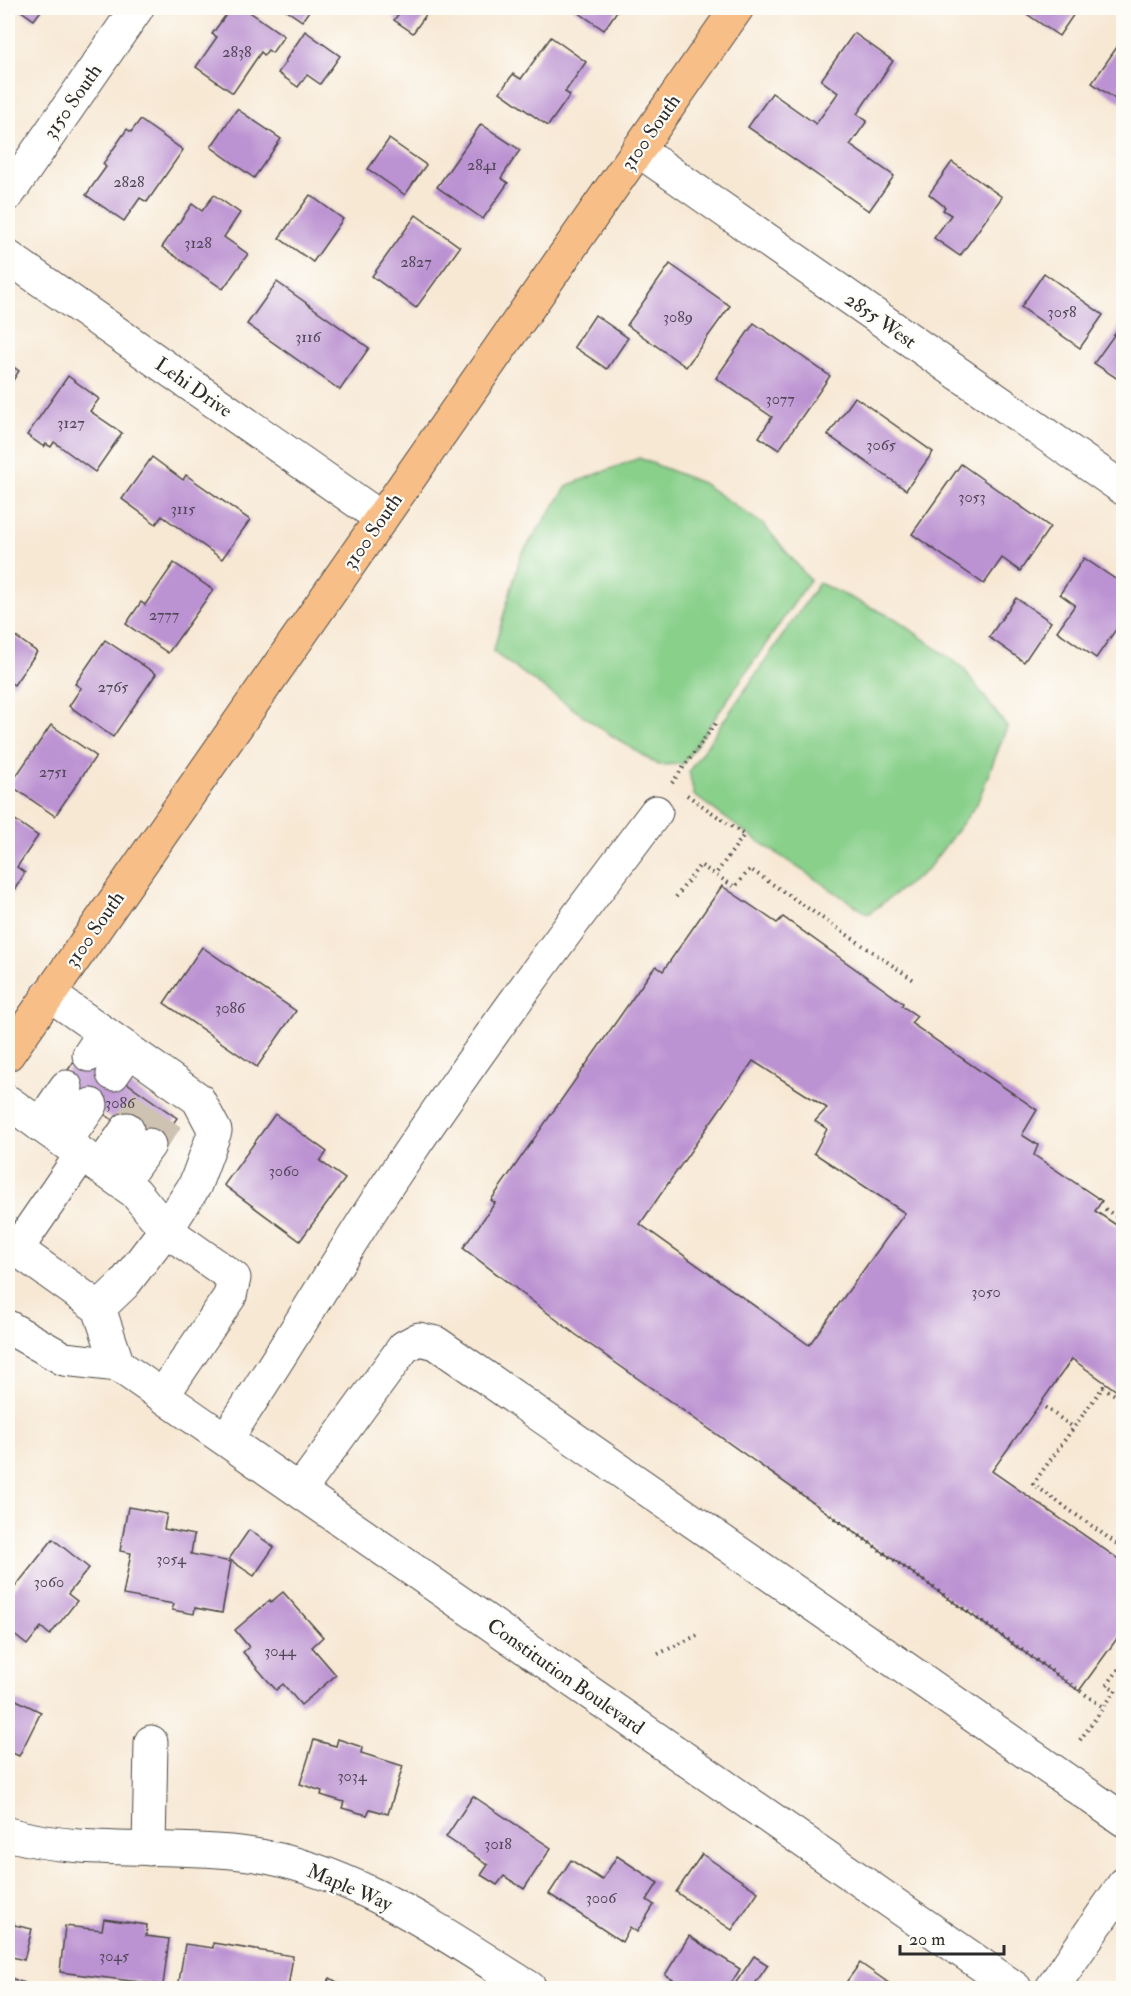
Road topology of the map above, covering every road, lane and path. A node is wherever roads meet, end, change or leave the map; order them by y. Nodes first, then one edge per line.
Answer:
1 (137, 8) edge
2 (737, 8) edge
3 (638, 150) junction
4 (8, 194) edge
5 (8, 257) edge
6 (1124, 489) edge
7 (381, 518) junction
8 (718, 720) dead end
9 (672, 784) dead end
10 (681, 791) dead end
11 (656, 812) dead end
12 (715, 875) junction
13 (676, 897) dead end
14 (914, 980) dead end
15 (49, 994) junction
16 (8, 1054) edge
17 (79, 1096) dead end
18 (8, 1102) edge
19 (138, 1137) tunnel mouth
20 (82, 1154) junction
21 (1104, 1209) dead end
22 (1124, 1222) edge
23 (166, 1230) junction
24 (12, 1246) edge
25 (99, 1308) junction
26 (8, 1327) edge
27 (118, 1365) junction
28 (163, 1395) junction
29 (1124, 1401) edge
30 (1040, 1404) dead end
31 (1073, 1427) junction
32 (226, 1440) junction
33 (300, 1490) junction
34 (830, 1515) dead end
35 (1124, 1549) edge
36 (698, 1635) dead end
37 (658, 1654) dead end
38 (1124, 1662) edge
39 (1103, 1707) junction
40 (1080, 1740) dead end
41 (151, 1742) dead end
42 (1124, 1820) edge
43 (8, 1834) edge
44 (149, 1849) junction
45 (1124, 1884) edge
46 (530, 1989) edge
47 (1015, 1989) edge
48 (1052, 1989) edge

1 - 4 street, 3150 South
2 - 3 main road, 3100 South
3 - 6 street, 2855 West
3 - 7 main road, 3100 South
5 - 7 street, Lehi Drive
7 - 15 main road, 3100 South
8 - 9 path
10 - 12 path
11 - 32 street
12 - 13 path
12 - 14 path
15 - 16 main road, 3100 South
15 - 23 street
17 - 20 street
18 - 20 street
19 - 20 street
20 - 23 street
20 - 24 street
21 - 22 path
23 - 25 street
23 - 28 street
24 - 25 street
25 - 27 street
26 - 27 street, Constitution Boulevard
27 - 28 street, Constitution Boulevard
28 - 32 street, Constitution Boulevard
29 - 31 path
30 - 31 path
31 - 35 path
32 - 33 street, Constitution Boulevard
33 - 42 street
33 - 47 street, Constitution Boulevard
34 - 39 path
36 - 37 path
38 - 39 path
39 - 40 path
41 - 44 street
43 - 44 street, Maple Way
44 - 46 street, Maple Way
45 - 48 street

